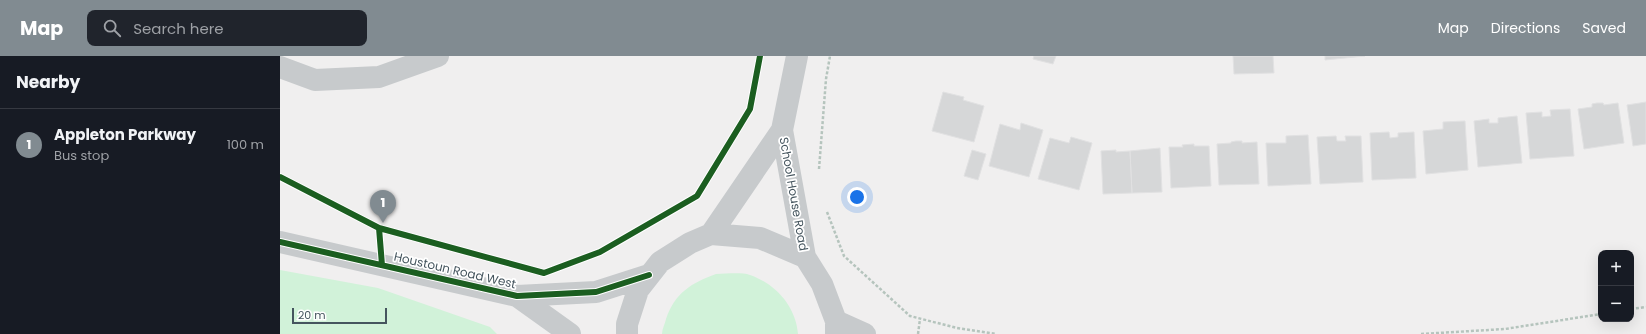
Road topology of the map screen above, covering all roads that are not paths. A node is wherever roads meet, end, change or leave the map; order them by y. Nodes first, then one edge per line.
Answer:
1 (438, 56) edge
2 (797, 56) edge
3 (280, 67) edge
4 (782, 130) junction
5 (711, 234) junction
6 (280, 242) edge
7 (805, 257) junction
8 (649, 276) junction
9 (517, 296) junction
10 (836, 328) edge
11 (570, 334) edge
12 (627, 334) edge
13 (865, 334) edge

1 - 3 street
2 - 4 street, School House Road
4 - 5 street, School House Road
4 - 7 street, School House Road
5 - 7 street
5 - 8 street
6 - 9 street, Houstoun Road West
7 - 10 street
8 - 9 street, Houstoun Road West
8 - 12 street
9 - 11 street, Houstoun Road West
10 - 13 street

